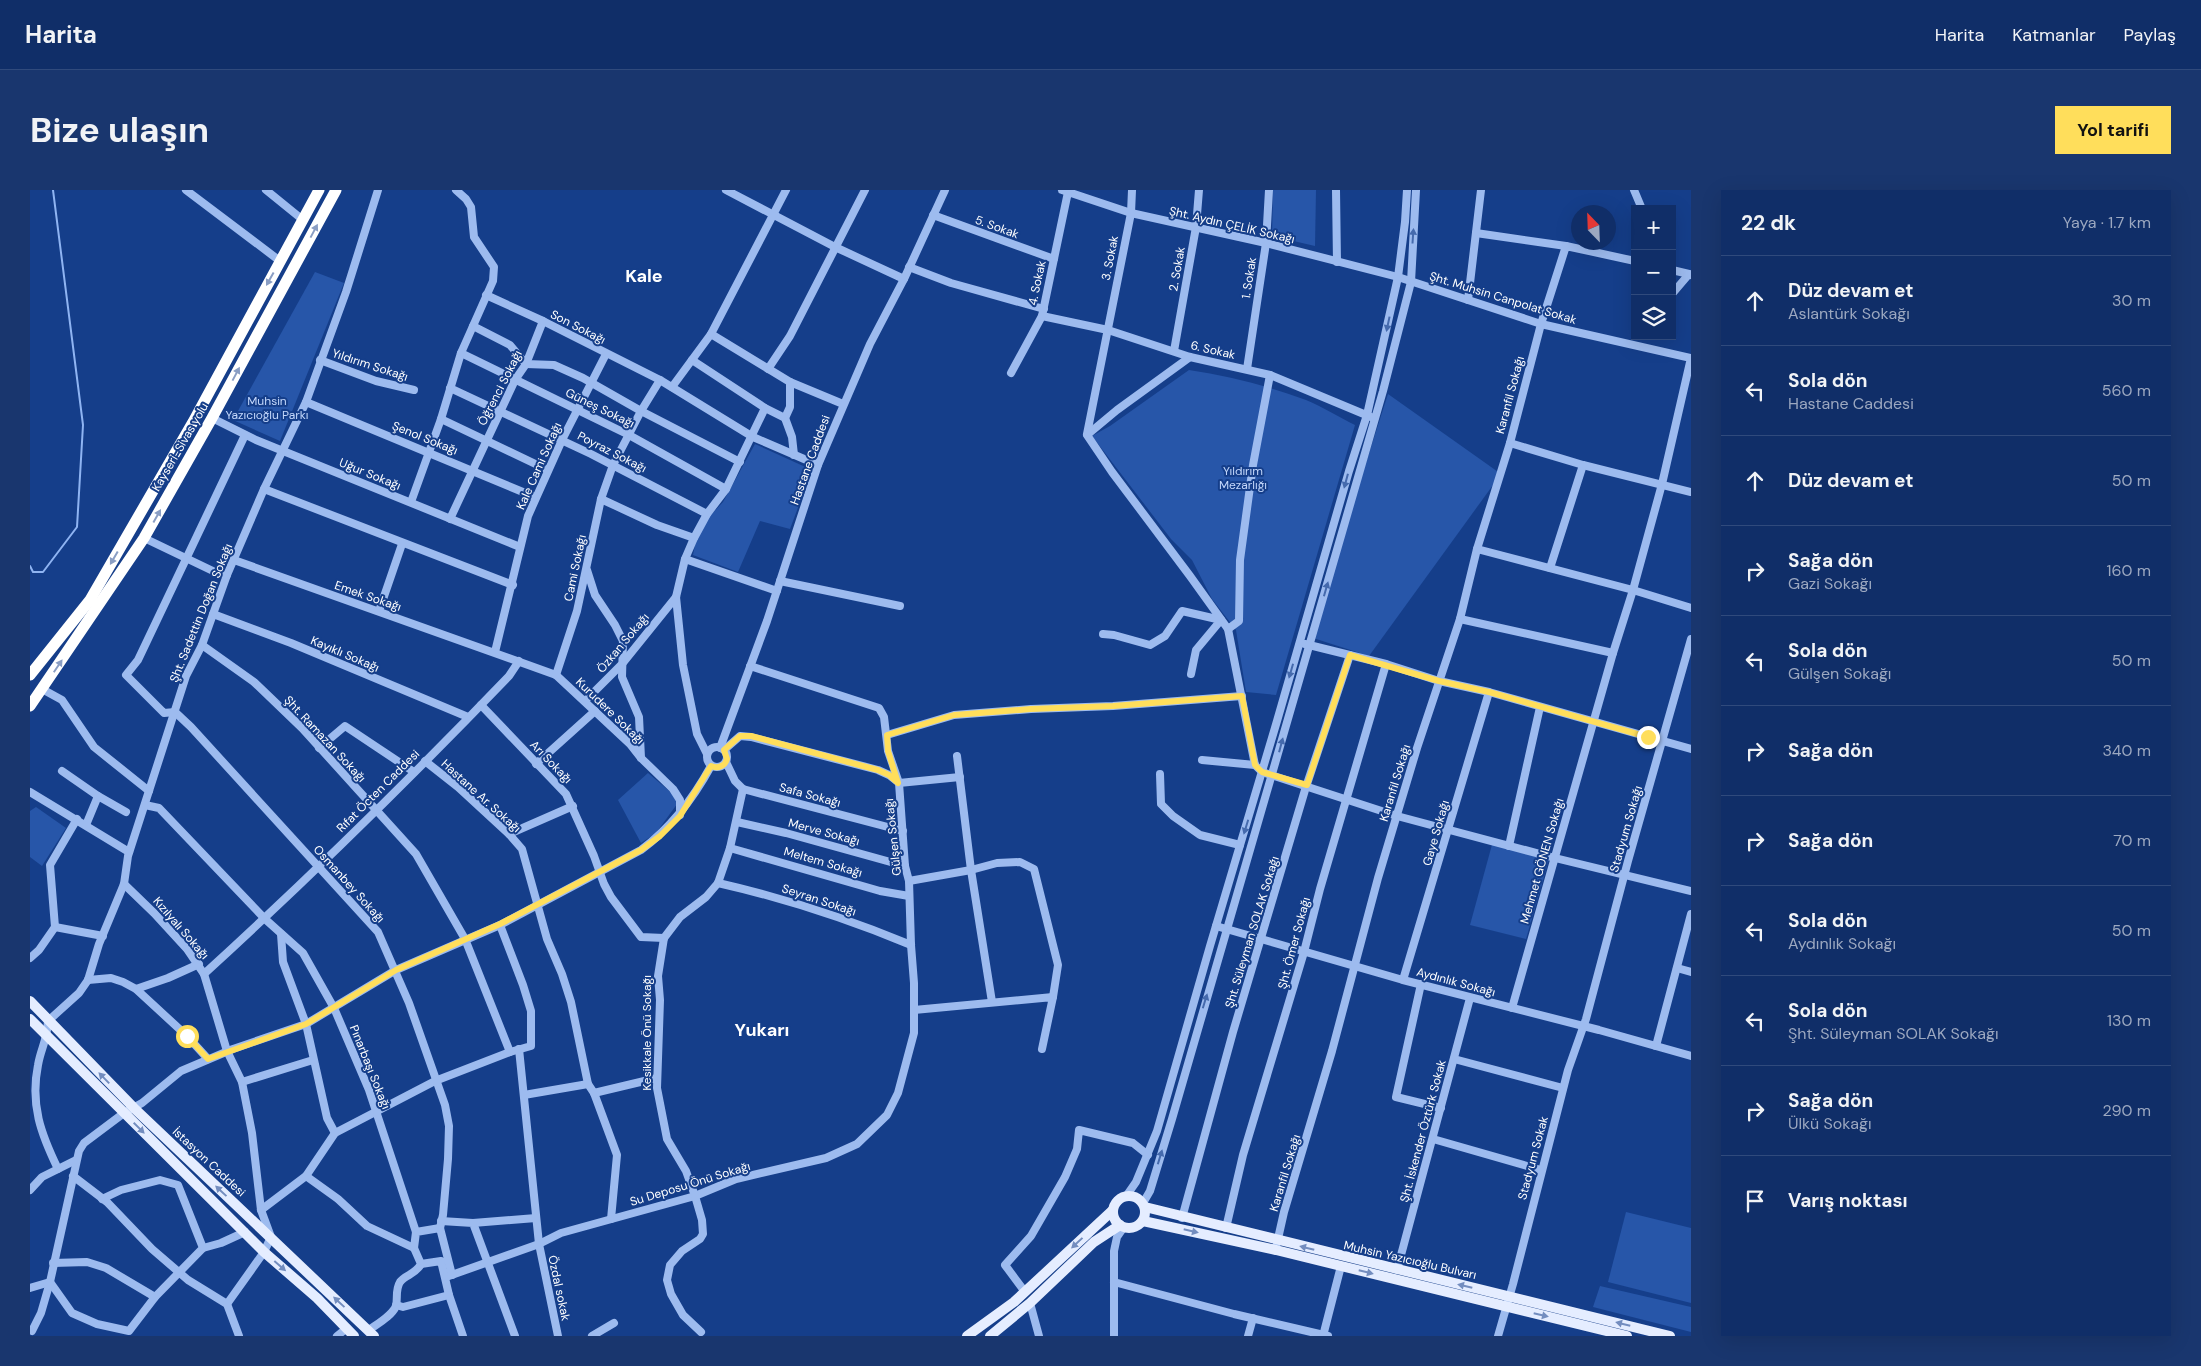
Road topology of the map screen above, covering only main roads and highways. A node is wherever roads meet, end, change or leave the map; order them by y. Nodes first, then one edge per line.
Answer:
1 (319, 190) edge
2 (336, 190) edge
3 (30, 675) edge
4 (30, 706) edge
5 (30, 1001) edge
6 (30, 1019) edge
7 (129, 1111) junction
8 (1144, 1205) junction
9 (1113, 1210) junction
10 (1143, 1220) junction
11 (1122, 1226) junction
12 (1277, 1245) junction
13 (350, 1332) edge
14 (372, 1333) edge
15 (967, 1336) edge
16 (990, 1336) edge
17 (1627, 1336) edge
18 (1670, 1336) edge

1 -> 3 highway, Kayseri-Sivas yolu
4 -> 2 highway, Kayseri-Sivas yolu
7 -> 5 main road, İstasyon Caddesi
6 - 7 main road, İstasyon Caddesi
7 -> 13 main road, İstasyon Caddesi
14 -> 7 main road, İstasyon Caddesi
8 - 9 main road
8 - 10 main road
8 - 12 main road, Muhsin Yazıcıoğlu Bulvarı
9 - 11 main road
9 -> 15 main road
10 - 11 main road
10 -> 12 main road, Muhsin Yazıcıoğlu Bulvarı
11 - 16 main road
12 -> 17 main road, Muhsin Yazıcıoğlu Bulvarı
18 -> 12 main road, Muhsin Yazıcıoğlu Bulvarı

